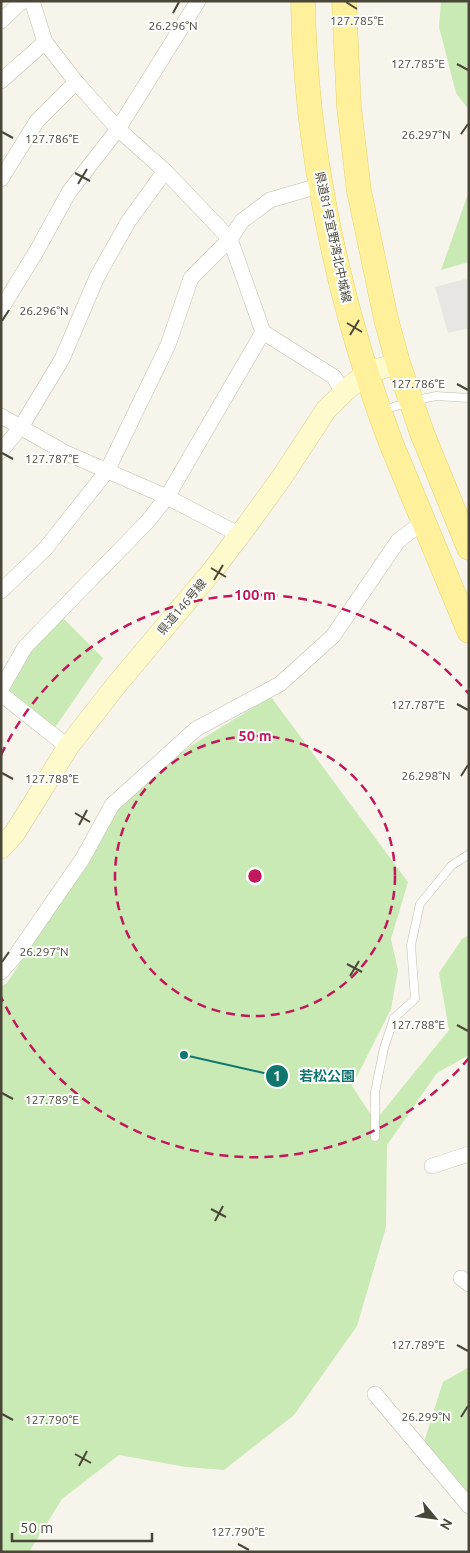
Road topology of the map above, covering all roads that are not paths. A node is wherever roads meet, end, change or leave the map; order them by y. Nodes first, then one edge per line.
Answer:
1 (22, 1) edge
2 (32, 1) edge
3 (198, 1) edge
4 (303, 1) edge
5 (344, 1) edge
6 (1, 21) edge
7 (44, 42) junction
8 (1, 81) edge
9 (76, 82) junction
10 (118, 128) junction
11 (165, 171) junction
12 (1, 179) edge
13 (322, 185) junction
14 (230, 240) junction
15 (1, 310) edge
16 (263, 332) junction
17 (398, 363) junction
18 (367, 373) junction
19 (343, 393) junction
20 (469, 398) edge
21 (412, 401) junction
22 (379, 412) junction
23 (1, 416) edge
24 (21, 427) junction
25 (1, 451) edge
26 (107, 472) junction
27 (167, 498) junction
28 (423, 522) junction
29 (240, 534) junction
30 (469, 548) edge
31 (1, 591) edge
32 (469, 631) edge
33 (1, 689) edge
34 (1, 694) edge
35 (68, 747) junction
36 (1, 848) edge
37 (469, 854) edge
38 (1, 972) edge
39 (375, 1137) dead end
40 (469, 1154) edge
41 (432, 1166) dead end
42 (375, 1394) dead end
43 (469, 1506) edge

1 - 6 street
2 - 7 street
3 - 10 street
4 - 13 main road, 県道81号宜野湾北中城線
5 - 17 main road
7 - 8 street
7 - 9 street
9 - 10 street
9 - 12 street
10 - 11 street
10 - 15 street
11 - 14 street
11 - 24 street
13 - 14 street
13 - 18 main road, 県道81号宜野湾北中城線
14 - 16 street
14 - 26 street
16 - 19 street
16 - 27 street
17 - 18 main road, 県道146号線
17 - 21 main road
18 - 19 main road, 県道146号線
18 - 22 main road, 県道81号宜野湾北中城線
19 - 29 main road, 県道146号線
20 - 21 lane
21 - 22 lane
21 - 30 main road
22 - 28 main road, 県道81号宜野湾北中城線
23 - 24 street
24 - 25 street
24 - 26 street
26 - 27 street
26 - 31 street
27 - 29 street
27 - 33 street
28 - 32 main road, 県道81号宜野湾北中城線
28 - 38 street
29 - 35 main road, 県道146号線
34 - 35 street
35 - 36 main road, 県道146号線
37 - 39 lane
40 - 41 street
42 - 43 street

